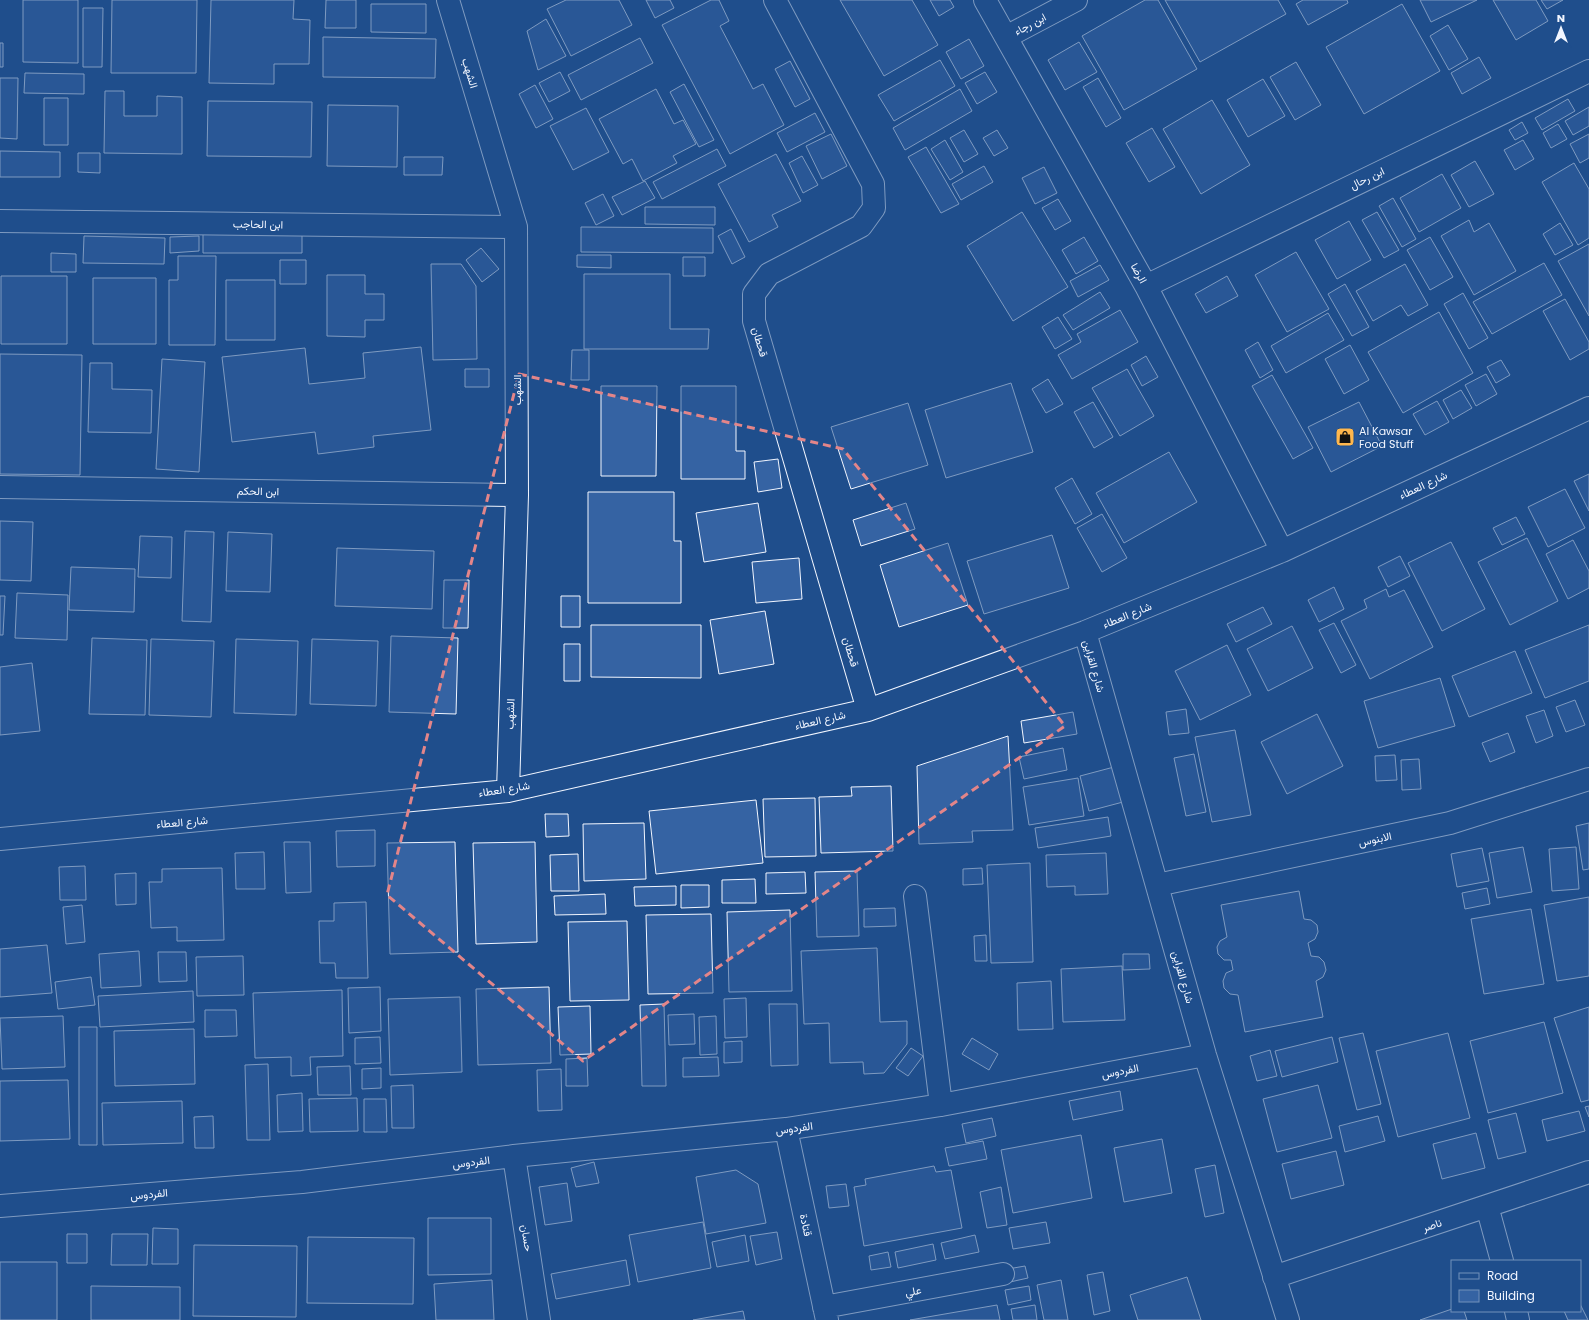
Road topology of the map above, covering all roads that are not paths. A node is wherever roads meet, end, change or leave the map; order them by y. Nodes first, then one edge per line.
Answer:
1 (448, 0) edge
2 (775, 0) edge
3 (985, 0) edge
4 (1076, 0) edge
5 (1006, 37) junction
6 (1589, 71) edge
7 (0, 222) edge
8 (516, 227) junction
9 (1146, 286) junction
10 (1589, 408) edge
11 (0, 487) edge
12 (517, 495) junction
13 (1282, 551) junction
14 (1085, 632) junction
15 (868, 710) junction
16 (1589, 779) edge
17 (508, 791) junction
18 (0, 839) edge
19 (1157, 886) junction
20 (915, 896) dead end
21 (1205, 1055) junction
22 (941, 1105) junction
23 (786, 1129) junction
24 (514, 1156) junction
25 (1589, 1172) edge
26 (0, 1206) edge
27 (1487, 1206) junction
28 (1502, 1260) edge
29 (1002, 1274) dead end
30 (1274, 1277) junction
31 (826, 1314) edge
32 (539, 1320) edge
33 (1288, 1320) edge

1 - 8 street, الشهب
2 - 15 street, قحطان
3 - 5 street, الرضا
4 - 5 street, ابن رجاء
5 - 9 street, الرضا
6 - 9 street, ابن رحال
7 - 8 street, ابن الحاجب
8 - 12 street, الشهب
9 - 13 street, الرضا
10 - 13 street, شارع العطاء
11 - 12 street, ابن الحكم
12 - 17 street, الشهب
13 - 14 street, شارع العطاء
14 - 15 street, شارع العطاء
14 - 19 street, شارع القراين
15 - 17 street, شارع العطاء
16 - 19 street, الابنوس
17 - 18 street, شارع العطاء
19 - 21 street, شارع القراين
20 - 22 street
21 - 22 street, الفردوس
21 - 30 street, شارع القراين
22 - 23 street, الفردوس
23 - 24 street, الفردوس
23 - 31 street, قتادة
24 - 26 street, الفردوس
24 - 32 street, حسان
25 - 27 street, ناصر
27 - 28 street
27 - 30 street, ناصر
29 - 31 street, علي
30 - 33 street, شارع القراين

